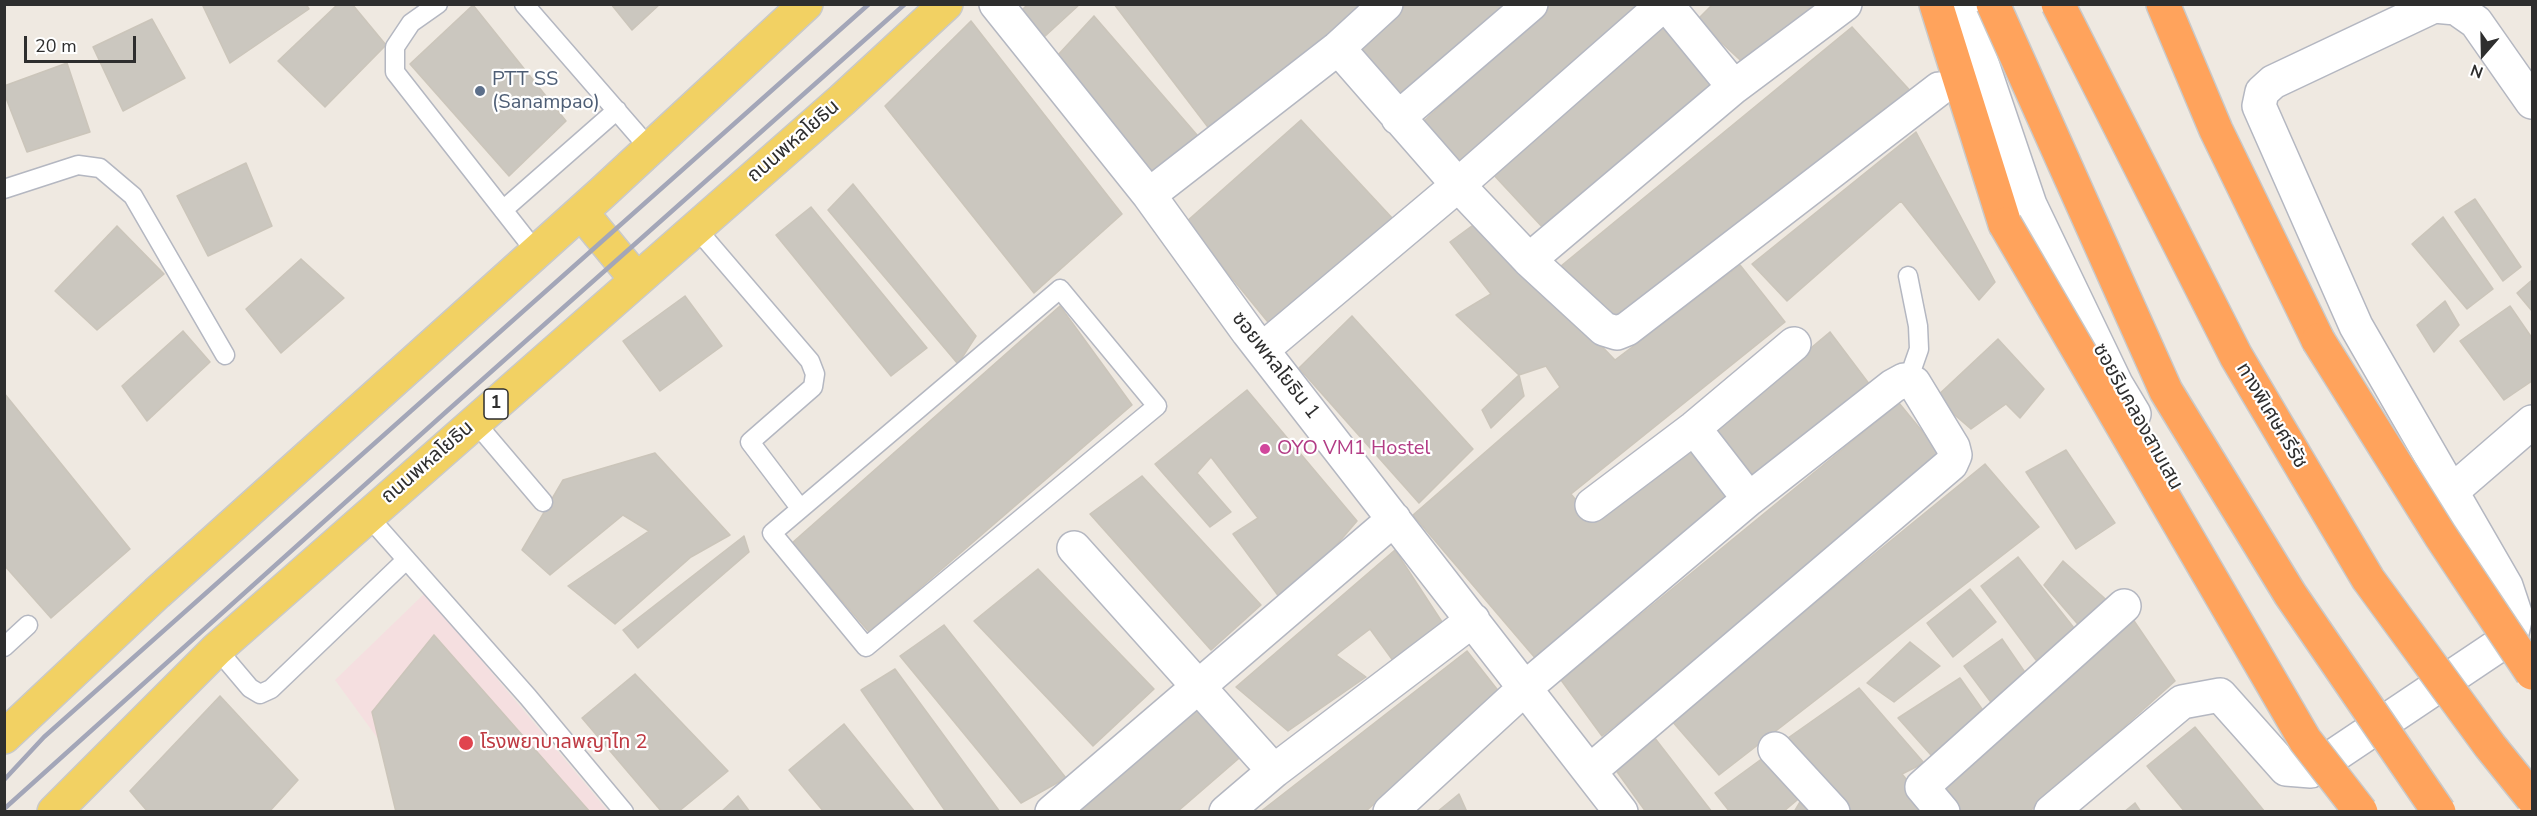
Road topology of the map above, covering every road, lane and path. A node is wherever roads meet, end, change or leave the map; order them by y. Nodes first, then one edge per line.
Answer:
1 (438, 4) edge
2 (524, 4) edge
3 (806, 4) edge
4 (946, 4) edge
5 (996, 4) edge
6 (1386, 4) edge
7 (1532, 4) edge
8 (1665, 4) edge
9 (1845, 4) edge
10 (1936, 4) edge
11 (1962, 4) edge
12 (1993, 4) edge
13 (2058, 4) edge
14 (2163, 4) edge
15 (1338, 48) junction
16 (1734, 87) junction
17 (1939, 89) dead end
18 (2532, 102) edge
19 (617, 110) junction
20 (1398, 118) junction
21 (650, 149) junction
22 (1458, 185) junction
23 (4, 189) edge
24 (1149, 195) junction
25 (503, 210) junction
26 (581, 213) junction
27 (696, 228) junction
28 (536, 252) junction
29 (1528, 260) junction
30 (1908, 276) dead end
31 (637, 280) junction
32 (1794, 344) dead end
33 (1263, 349) junction
34 (225, 355) dead end
35 (1904, 380) junction
36 (475, 422) junction
37 (2532, 422) edge
38 (1694, 428) junction
39 (2451, 492) junction
40 (1749, 499) junction
41 (543, 502) dead end
42 (1592, 505) dead end
43 (800, 508) junction
44 (368, 516) junction
45 (1394, 519) junction
46 (1074, 548) dead end
47 (406, 560) junction
48 (2124, 606) dead end
49 (1473, 620) junction
50 (28, 625) dead end
51 (2511, 637) junction
52 (4, 647) edge
53 (217, 649) junction
54 (2532, 665) edge
55 (2532, 673) edge
56 (1199, 687) junction
57 (1525, 688) junction
58 (4, 737) edge
59 (1775, 749) dead end
60 (1275, 771) junction
61 (1590, 771) junction
62 (2311, 771) junction
63 (2532, 798) edge
64 (54, 812) edge
65 (624, 812) edge
66 (1052, 812) edge
67 (1226, 812) edge
68 (1390, 812) edge
69 (1621, 812) edge
70 (1833, 812) edge
71 (1943, 812) edge
72 (2051, 812) edge
73 (2343, 812) edge
74 (2361, 812) edge
75 (2439, 812) edge

1 - 25 lane
2 - 19 lane
3 - 21 main road
4 - 27 main road, ถนนพหลโยธิน / 1
5 - 24 street, ซอยพหลโยธิน 1
6 - 15 street
7 - 20 street
8 - 16 street
8 - 22 street
9 - 16 street
10 - 74 highway, bridge
11 - 62 street, ซอยริมคลองสามเสน
12 - 75 highway, bridge
13 - 63 highway, ทางพิเศษศรีรัช, bridge
14 - 55 highway, bridge
15 - 20 street
15 - 24 street
16 - 29 street
17 - 29 street
18 - 39 street
19 - 21 lane
19 - 25 lane
20 - 22 street
21 - 26 main road
22 - 29 street
22 - 33 street
23 - 34 lane
24 - 33 street, ซอยพหลโยธิน 1
25 - 28 lane
26 - 28 main road
26 - 31 main road
27 - 31 main road, ถนนพหลโยธิน / 1
27 - 43 lane
28 - 58 main road
30 - 35 lane
31 - 36 main road, ถนนพหลโยธิน / 1
32 - 38 street
33 - 45 street, ซอยพหลโยธิน 1
35 - 40 street
35 - 61 street
36 - 41 lane
36 - 44 main road, ถนนพหลโยธิน / 1
37 - 39 street
38 - 40 street
38 - 42 street
39 - 51 street
40 - 57 street
43 - 43 lane
44 - 47 lane
44 - 53 main road, ถนนพหลโยธิน / 1
45 - 49 street, ซอยพหลโยธิน 1
45 - 56 street
46 - 56 street
47 - 53 lane
47 - 65 lane
48 - 71 street
49 - 57 street, ซอยพหลโยธิน 1
49 - 60 street
50 - 52 lane
51 - 54 street
51 - 62 street
53 - 64 main road, ถนนพหลโยธิน / 1
56 - 60 street
56 - 66 street
57 - 61 street, ซอยพหลโยธิน 1
57 - 68 street
59 - 70 street
60 - 67 street
61 - 69 street, ซอยพหลโยธิน 1
62 - 72 street
62 - 73 street, ซอยริมคลองสามเสน

